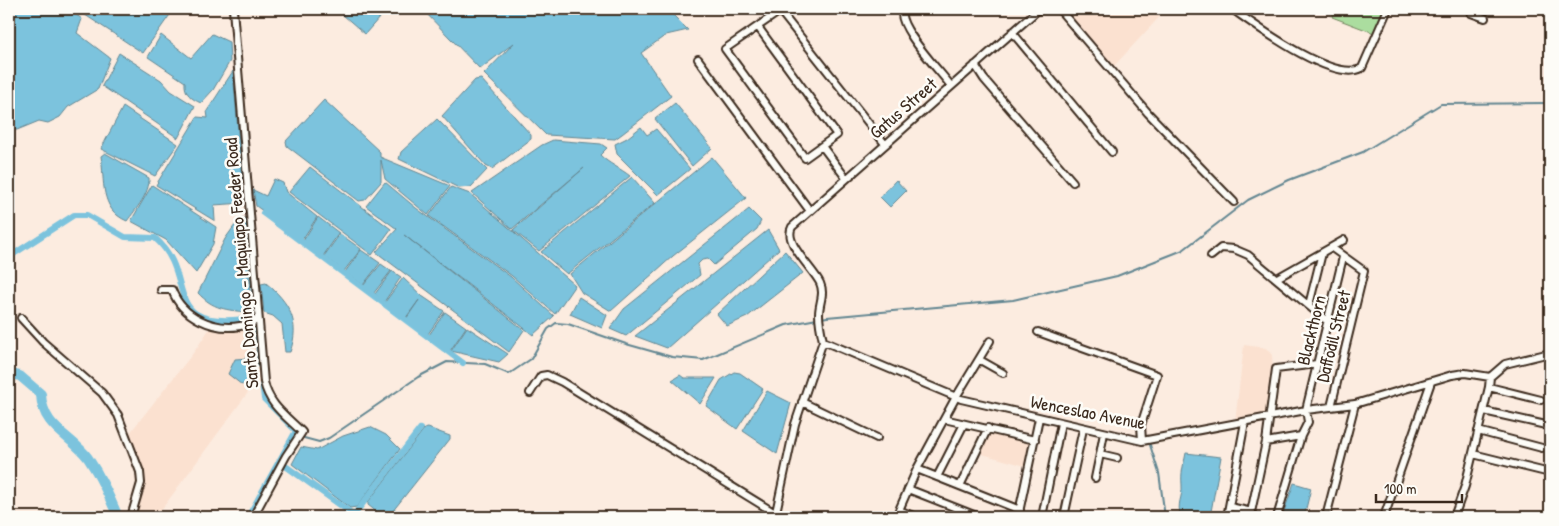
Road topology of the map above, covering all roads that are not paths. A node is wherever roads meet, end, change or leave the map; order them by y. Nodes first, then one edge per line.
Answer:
1 (233, 9) edge
2 (903, 9) edge
3 (1039, 9) edge
4 (1059, 9) edge
5 (1232, 9) edge
6 (1388, 9) edge
7 (1469, 9) edge
8 (1485, 18) dead end
9 (758, 27) junction
10 (1012, 32) junction
11 (698, 59) dead end
12 (975, 65) junction
13 (951, 86) junction
14 (885, 144) junction
15 (822, 146) junction
16 (1112, 152) dead end
17 (846, 178) junction
18 (1073, 182) dead end
19 (1234, 202) dead end
20 (810, 211) junction
21 (1344, 240) dead end
22 (1332, 248) junction
23 (1322, 253) junction
24 (1211, 256) dead end
25 (1343, 256) junction
26 (1276, 278) junction
27 (160, 290) dead end
28 (1309, 305) junction
29 (21, 318) dead end
30 (254, 321) junction
31 (1328, 321) junction
32 (1038, 332) dead end
33 (823, 341) junction
34 (990, 342) dead end
35 (1550, 353) edge
36 (980, 360) junction
37 (1317, 364) junction
38 (1003, 373) dead end
39 (1490, 377) junction
40 (1431, 382) junction
41 (1489, 387) junction
42 (530, 393) dead end
43 (956, 397) junction
44 (1541, 400) dead end
45 (802, 402) junction
46 (1355, 404) junction
47 (1331, 407) junction
48 (1306, 410) junction
49 (1484, 411) junction
50 (1039, 418) junction
51 (1269, 418) junction
52 (944, 419) junction
53 (1246, 422) junction
54 (1061, 423) junction
55 (964, 424) junction
56 (1550, 426) edge
57 (988, 428) junction
58 (1083, 428) junction
59 (1478, 431) junction
60 (1104, 433) junction
61 (1300, 436) junction
62 (877, 438) dead end
63 (1035, 440) junction
64 (1142, 441) junction
65 (1266, 442) junction
66 (1542, 448) dead end
67 (1100, 454) junction
68 (1473, 454) junction
69 (1117, 458) dead end
70 (917, 469) junction
71 (1550, 473) edge
72 (937, 477) junction
73 (1095, 478) dead end
74 (960, 486) junction
75 (908, 489) junction
76 (1230, 507) junction
77 (898, 514) edge
78 (1019, 514) edge
79 (1251, 514) edge
80 (775, 515) edge
81 (131, 517) edge
82 (253, 517) edge
83 (916, 517) edge
84 (979, 517) edge
85 (1042, 517) edge
86 (1064, 517) edge
87 (1227, 517) edge
88 (1277, 517) edge
89 (1326, 517) edge
90 (1384, 517) edge
91 (1454, 517) edge

1 - 30 street, Santo Domingo - Maquiapo Feeder Road
2 - 13 street
3 - 10 street, Gatus Street
4 - 19 street
5 - 6 street
7 - 8 street
9 - 14 street
9 - 15 street
9 - 15 street
10 - 12 street, Gatus Street
10 - 16 street
11 - 20 street
12 - 13 street, Gatus Street
12 - 18 street
13 - 14 street, Gatus Street
14 - 17 street, Gatus Street
15 - 17 street
17 - 20 street, Gatus Street
20 - 33 street, Gatus Street
21 - 22 street
22 - 23 street
22 - 25 street
23 - 26 street
23 - 28 street
24 - 26 street
25 - 31 street, Blackthorn
25 - 47 street, Daffodil Street
26 - 28 street
27 - 30 street
28 - 31 street
29 - 81 street
30 - 82 street, Santo Domingo - Maquiapo Feeder Road
31 - 37 street, Blackthorn
32 - 64 street
33 - 43 street, Wenceslao Avenue
33 - 45 street
34 - 36 street
35 - 39 street
36 - 38 street
36 - 43 street
37 - 48 street, Blackthorn
37 - 51 street
39 - 40 street, Wenceslao Avenue
39 - 41 street
40 - 46 street, Wenceslao Avenue
40 - 90 street
41 - 44 street
41 - 49 street
42 - 80 street
43 - 50 street, Wenceslao Avenue
43 - 52 street
45 - 62 street
45 - 80 street
46 - 47 street, Wenceslao Avenue
46 - 89 street
47 - 48 street, Wenceslao Avenue
48 - 51 street, Wenceslao Avenue
48 - 61 street, Blackthorn
49 - 56 street
49 - 59 street
50 - 54 street, Wenceslao Avenue
50 - 63 street
51 - 53 street, Wenceslao Avenue
51 - 65 street
52 - 55 street
52 - 70 street
53 - 64 street, Wenceslao Avenue
53 - 76 street
54 - 58 street, Wenceslao Avenue
54 - 85 street
55 - 57 street
55 - 72 street
57 - 63 street
57 - 74 street
58 - 60 street, Wenceslao Avenue
58 - 86 street
59 - 66 street
59 - 68 street
60 - 64 street, Wenceslao Avenue
60 - 67 street
61 - 65 street
61 - 88 street, Blackthorn
63 - 78 street
65 - 79 street
67 - 69 street
67 - 73 street
68 - 71 street
68 - 91 street
70 - 72 street
70 - 75 street
72 - 74 street
74 - 78 street
75 - 77 street
75 - 84 street
76 - 79 street
76 - 87 street
77 - 83 street

